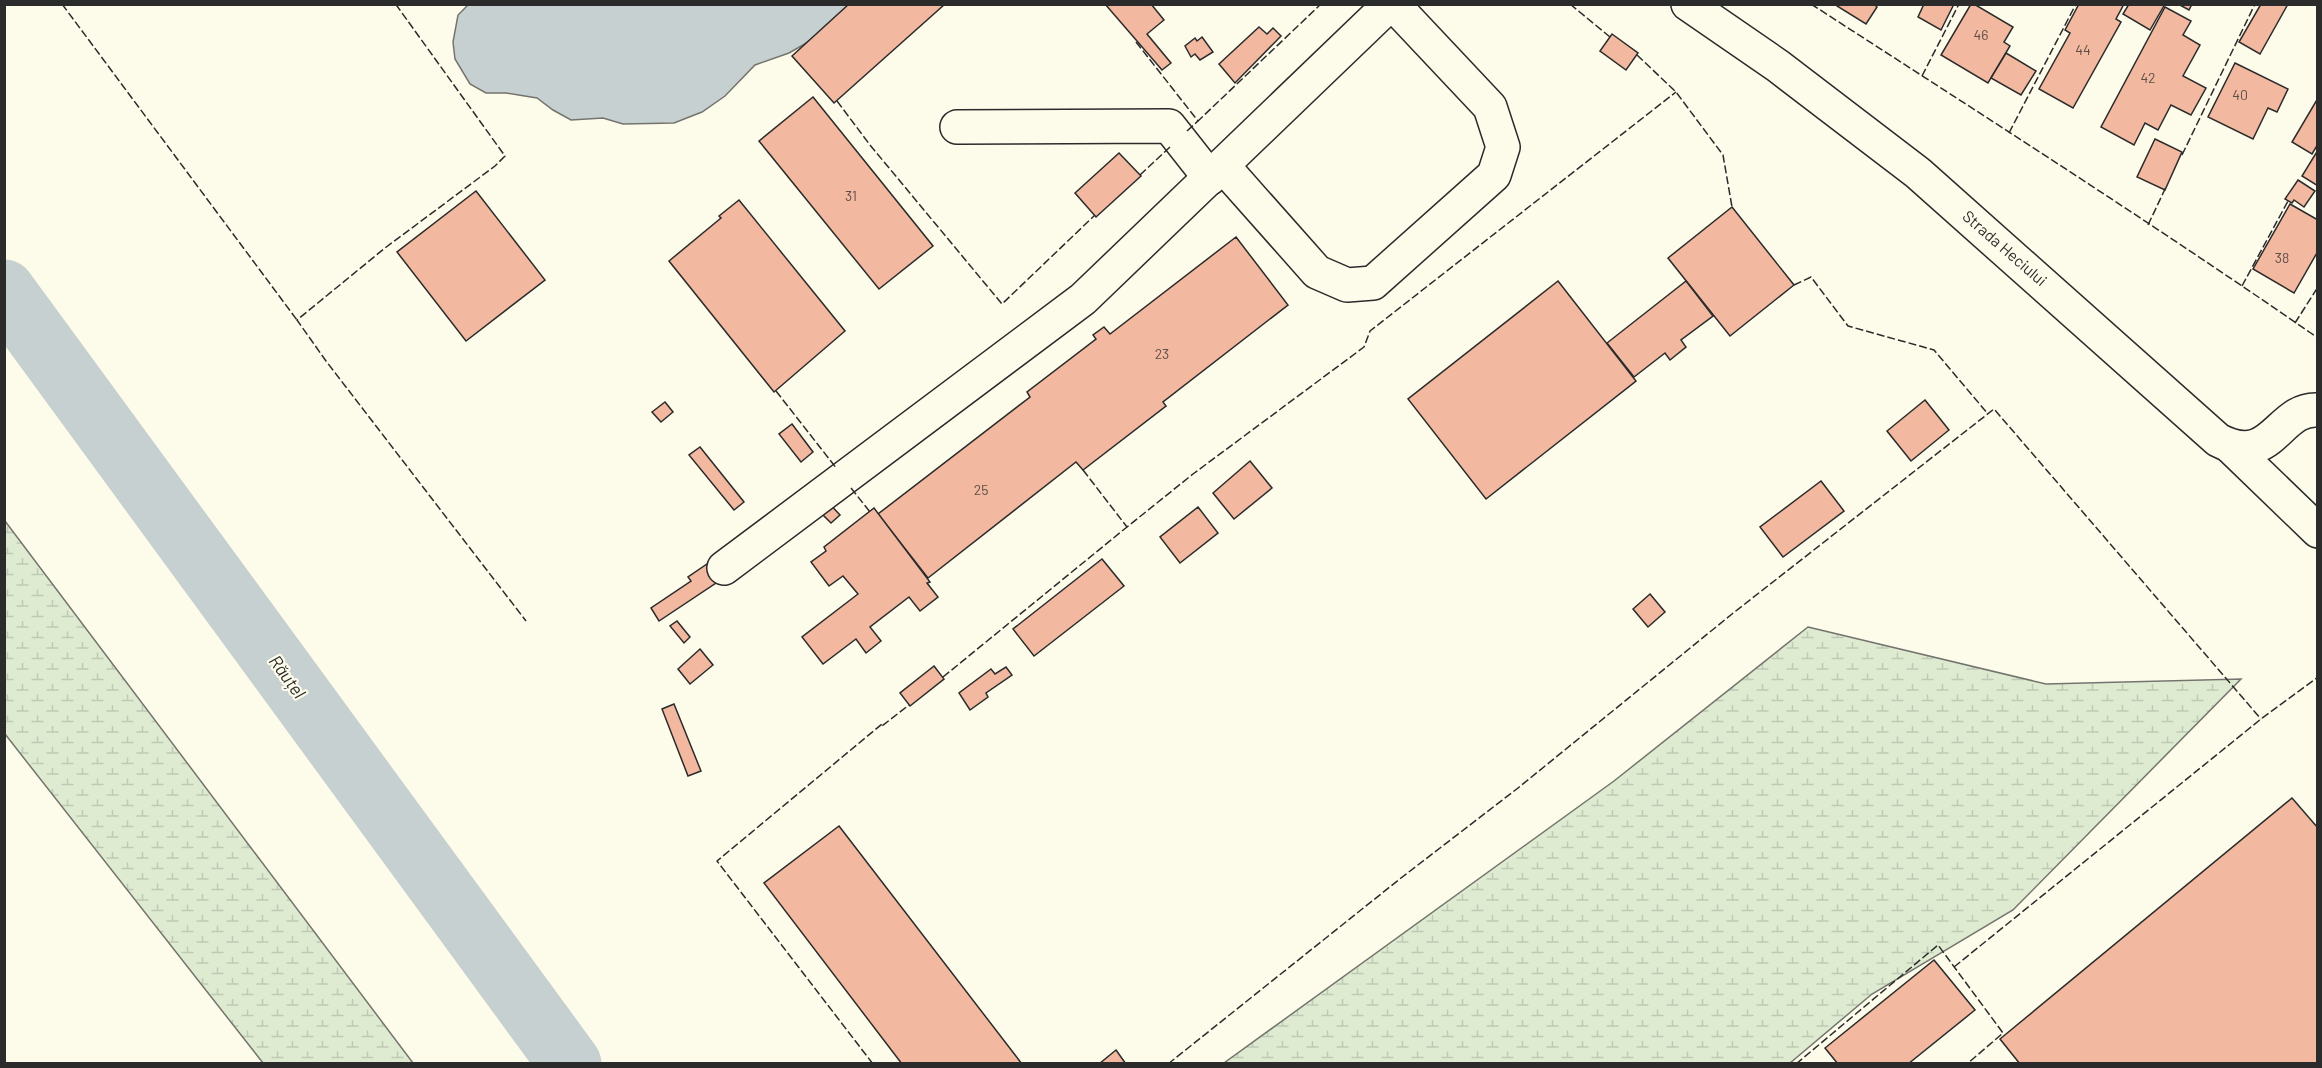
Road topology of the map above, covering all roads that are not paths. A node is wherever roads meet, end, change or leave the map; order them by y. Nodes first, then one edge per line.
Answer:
1 (1392, 4) edge
2 (1688, 4) edge
3 (957, 127) dead end
4 (1216, 172) junction
5 (2318, 410) edge
6 (2231, 447) junction
7 (2318, 531) edge
8 (724, 568) dead end

1 - 4 street
1 - 4 street
2 - 6 street, Strada Heciului
3 - 4 street
4 - 8 street
5 - 6 street
6 - 7 street, Strada Heciului

